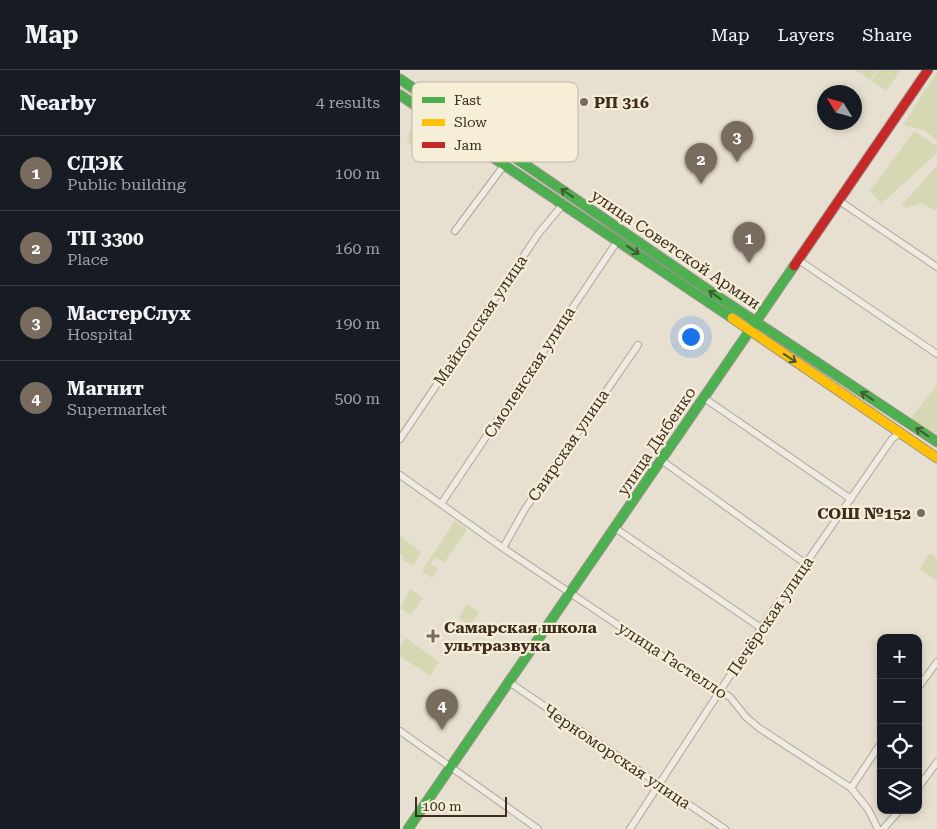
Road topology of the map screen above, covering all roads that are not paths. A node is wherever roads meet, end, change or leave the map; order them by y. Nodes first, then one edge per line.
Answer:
1 (928, 70) edge
2 (400, 79) edge
3 (412, 87) edge
4 (400, 96) edge
5 (412, 104) edge
6 (502, 162) edge
7 (522, 162) edge
8 (505, 164) junction
9 (838, 200) junction
10 (564, 203) junction
11 (455, 231) dead end
12 (618, 240) junction
13 (797, 259) junction
14 (937, 267) edge
15 (756, 322) junction
16 (750, 330) junction
17 (638, 345) dead end
18 (937, 354) edge
19 (704, 398) junction
20 (908, 422) junction
21 (900, 433) junction
22 (400, 439) edge
23 (937, 442) edge
24 (937, 458) edge
25 (661, 460) junction
26 (400, 475) edge
27 (850, 499) junction
28 (441, 504) junction
29 (615, 528) junction
30 (503, 548) junction
31 (806, 564) junction
32 (570, 594) junction
33 (761, 628) junction
34 (937, 662) edge
35 (509, 682) junction
36 (922, 683) edge
37 (720, 691) junction
38 (400, 730) edge
39 (877, 750) edge
40 (937, 762) edge
41 (451, 766) junction
42 (922, 783) edge
43 (657, 785) junction
44 (851, 788) junction
45 (896, 814) edge
46 (408, 829) edge
47 (538, 829) edge
48 (630, 829) edge
49 (726, 829) edge
50 (878, 829) edge
51 (883, 829) edge

1 - 9 main road, улица Дыбенко
2 - 3 main road, улица Советской Армии
4 - 5 main road, улица Советской Армии
6 - 8 main road, улица Советской Армии
15 -> 7 main road, улица Советской Армии
8 - 10 main road, улица Советской Армии
8 - 11 street
9 - 13 main road, улица Дыбенко
9 - 14 street
10 - 12 main road, улица Советской Армии
10 - 22 street, Майкопская улица
12 -> 16 main road, улица Советской Армии
12 - 28 street, Смоленская улица
13 - 15 main road, улица Дыбенко
13 - 18 street
15 - 16 main road, улица Дыбенко
20 -> 15 main road, улица Советской Армии
16 - 19 main road, улица Дыбенко
16 -> 21 main road, улица Советской Армии
17 - 30 street, Свирская улица
19 - 25 main road, улица Дыбенко
19 - 27 street
20 - 21 main road
23 -> 20 main road, улица Советской Армии
21 - 24 main road, улица Советской Армии
21 - 27 street, Печёрская улица
25 - 29 main road, улица Дыбенко
25 - 31 street
26 - 28 street, улица Гастелло
27 - 31 street, Печёрская улица
28 - 30 street, улица Гастелло
29 - 32 main road, улица Дыбенко
29 - 33 street
30 - 32 street, улица Гастелло
31 - 33 street, Печёрская улица
32 - 35 main road, улица Дыбенко
32 - 37 street, улица Гастелло
33 - 37 street, Печёрская улица
34 - 36 street
35 - 41 main road, улица Дыбенко
35 - 43 street, Черноморская улица
37 - 43 street, Печёрская улица
37 - 44 street, улица Гастелло
38 - 41 street
39 - 44 street
40 - 42 street
41 - 46 main road, улица Дыбенко
41 - 47 street
43 - 48 street, Печёрская улица
43 - 49 street, Черноморская улица
44 - 50 street, улица Гастелло
45 - 51 street

